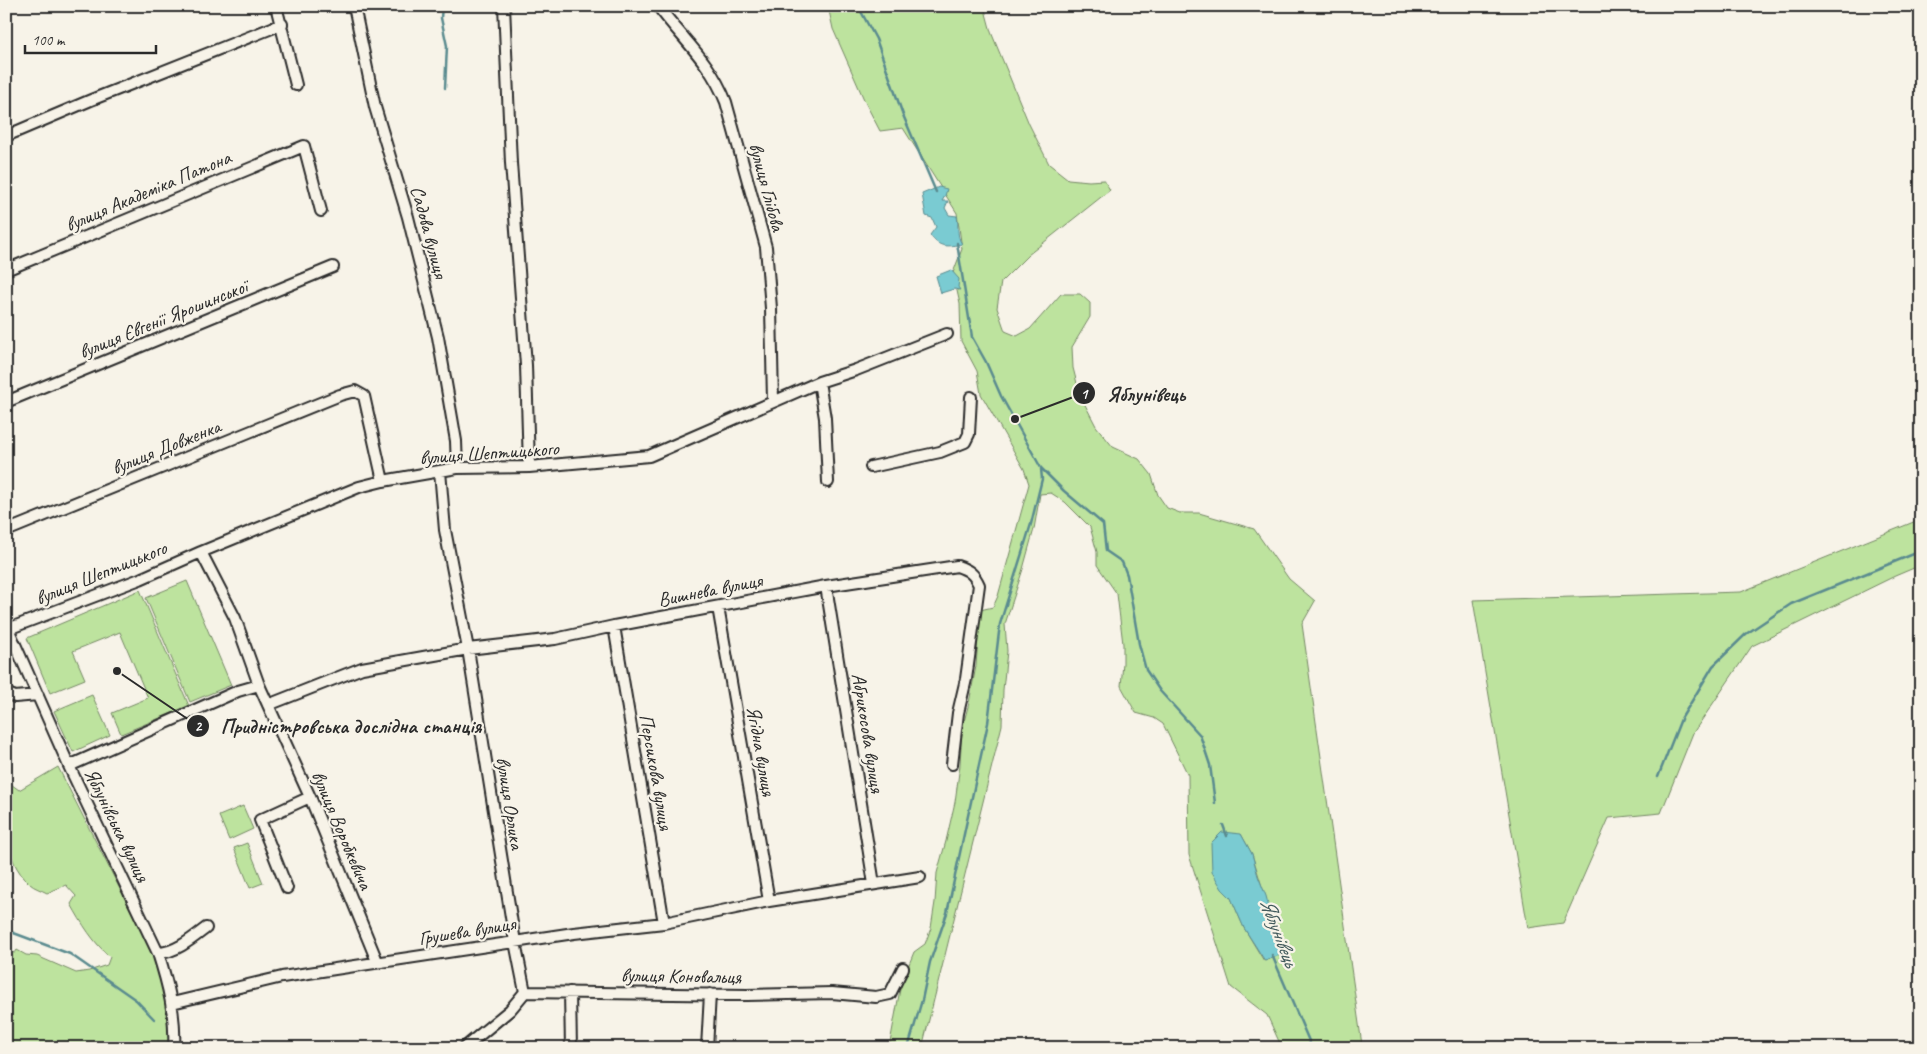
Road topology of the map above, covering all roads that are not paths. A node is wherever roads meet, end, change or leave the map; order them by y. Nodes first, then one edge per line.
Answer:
1 (276, 6) edge
2 (354, 6) edge
3 (504, 6) edge
4 (658, 6) edge
5 (282, 24) junction
6 (296, 85) dead end
7 (6, 136) edge
8 (322, 211) dead end
9 (333, 268) dead end
10 (6, 270) edge
11 (948, 334) dead end
12 (819, 382) junction
13 (971, 397) dead end
14 (773, 401) junction
15 (6, 402) edge
16 (529, 467) junction
17 (457, 468) junction
18 (871, 468) dead end
19 (440, 471) junction
20 (383, 481) junction
21 (828, 482) dead end
22 (6, 531) edge
23 (201, 552) junction
24 (826, 586) junction
25 (718, 607) junction
26 (7, 626) edge
27 (614, 626) junction
28 (468, 649) junction
29 (259, 685) junction
30 (6, 693) edge
31 (38, 695) junction
32 (268, 704) junction
33 (952, 764) dead end
34 (69, 766) junction
35 (310, 797) junction
36 (920, 877) dead end
37 (874, 884) junction
38 (286, 888) dead end
39 (769, 901) junction
40 (664, 923) junction
41 (206, 928) dead end
42 (515, 942) junction
43 (158, 953) junction
44 (377, 962) junction
45 (903, 968) dead end
46 (525, 992) junction
47 (570, 992) junction
48 (710, 994) junction
49 (172, 1003) junction
50 (174, 1048) edge
51 (464, 1048) edge
52 (571, 1048) edge
53 (707, 1048) edge

1 - 5 street
2 - 17 street, Садова вулиця
3 - 16 street
4 - 14 street, вулиця Глібова
5 - 6 street
5 - 7 street
8 - 10 street, вулиця Академіка Патона
9 - 15 street, вулиця Євгенії Ярошинської
11 - 12 street, вулиця Шептицького
12 - 14 street, вулиця Шептицького
12 - 21 street
13 - 18 street
14 - 16 street, вулиця Шептицького
16 - 17 street, вулиця Шептицького
17 - 19 street, вулиця Шептицького
19 - 20 street, вулиця Шептицького
19 - 28 street, вулиця Орлика
20 - 22 street, вулиця Довженка
20 - 23 street, вулиця Шептицького
23 - 26 street, вулиця Шептицького
23 - 29 street, вулиця Воробкевича
24 - 25 street, Вишнева вулиця
24 - 33 street, Вишнева вулиця
24 - 37 street, Абрикосова вулиця
25 - 27 street, Вишнева вулиця
25 - 39 street, Ягідна вулиця
26 - 31 street, Яблунівська вулиця
27 - 28 street, Вишнева вулиця
27 - 40 street, Персикова вулиця
28 - 32 street, Вишнева вулиця
28 - 42 street, вулиця Орлика
29 - 32 street, вулиця Воробкевича
29 - 34 street
30 - 31 street
31 - 34 street, Яблунівська вулиця
32 - 35 street, вулиця Воробкевича
34 - 43 street, Яблунівська вулиця
35 - 38 street
35 - 44 street, вулиця Воробкевича
36 - 37 street, Грушева вулиця
37 - 39 street, Грушева вулиця
39 - 40 street, Грушева вулиця
40 - 42 street, Грушева вулиця
41 - 43 street
42 - 44 street, Грушева вулиця
42 - 46 street, вулиця Орлика
43 - 49 street, Яблунівська вулиця
44 - 49 street, Грушева вулиця
45 - 48 street, вулиця Коновальця
46 - 47 street, вулиця Коновальця
46 - 51 street
47 - 48 street, вулиця Коновальця
47 - 52 street
48 - 53 street
49 - 50 street, Яблунівська вулиця

